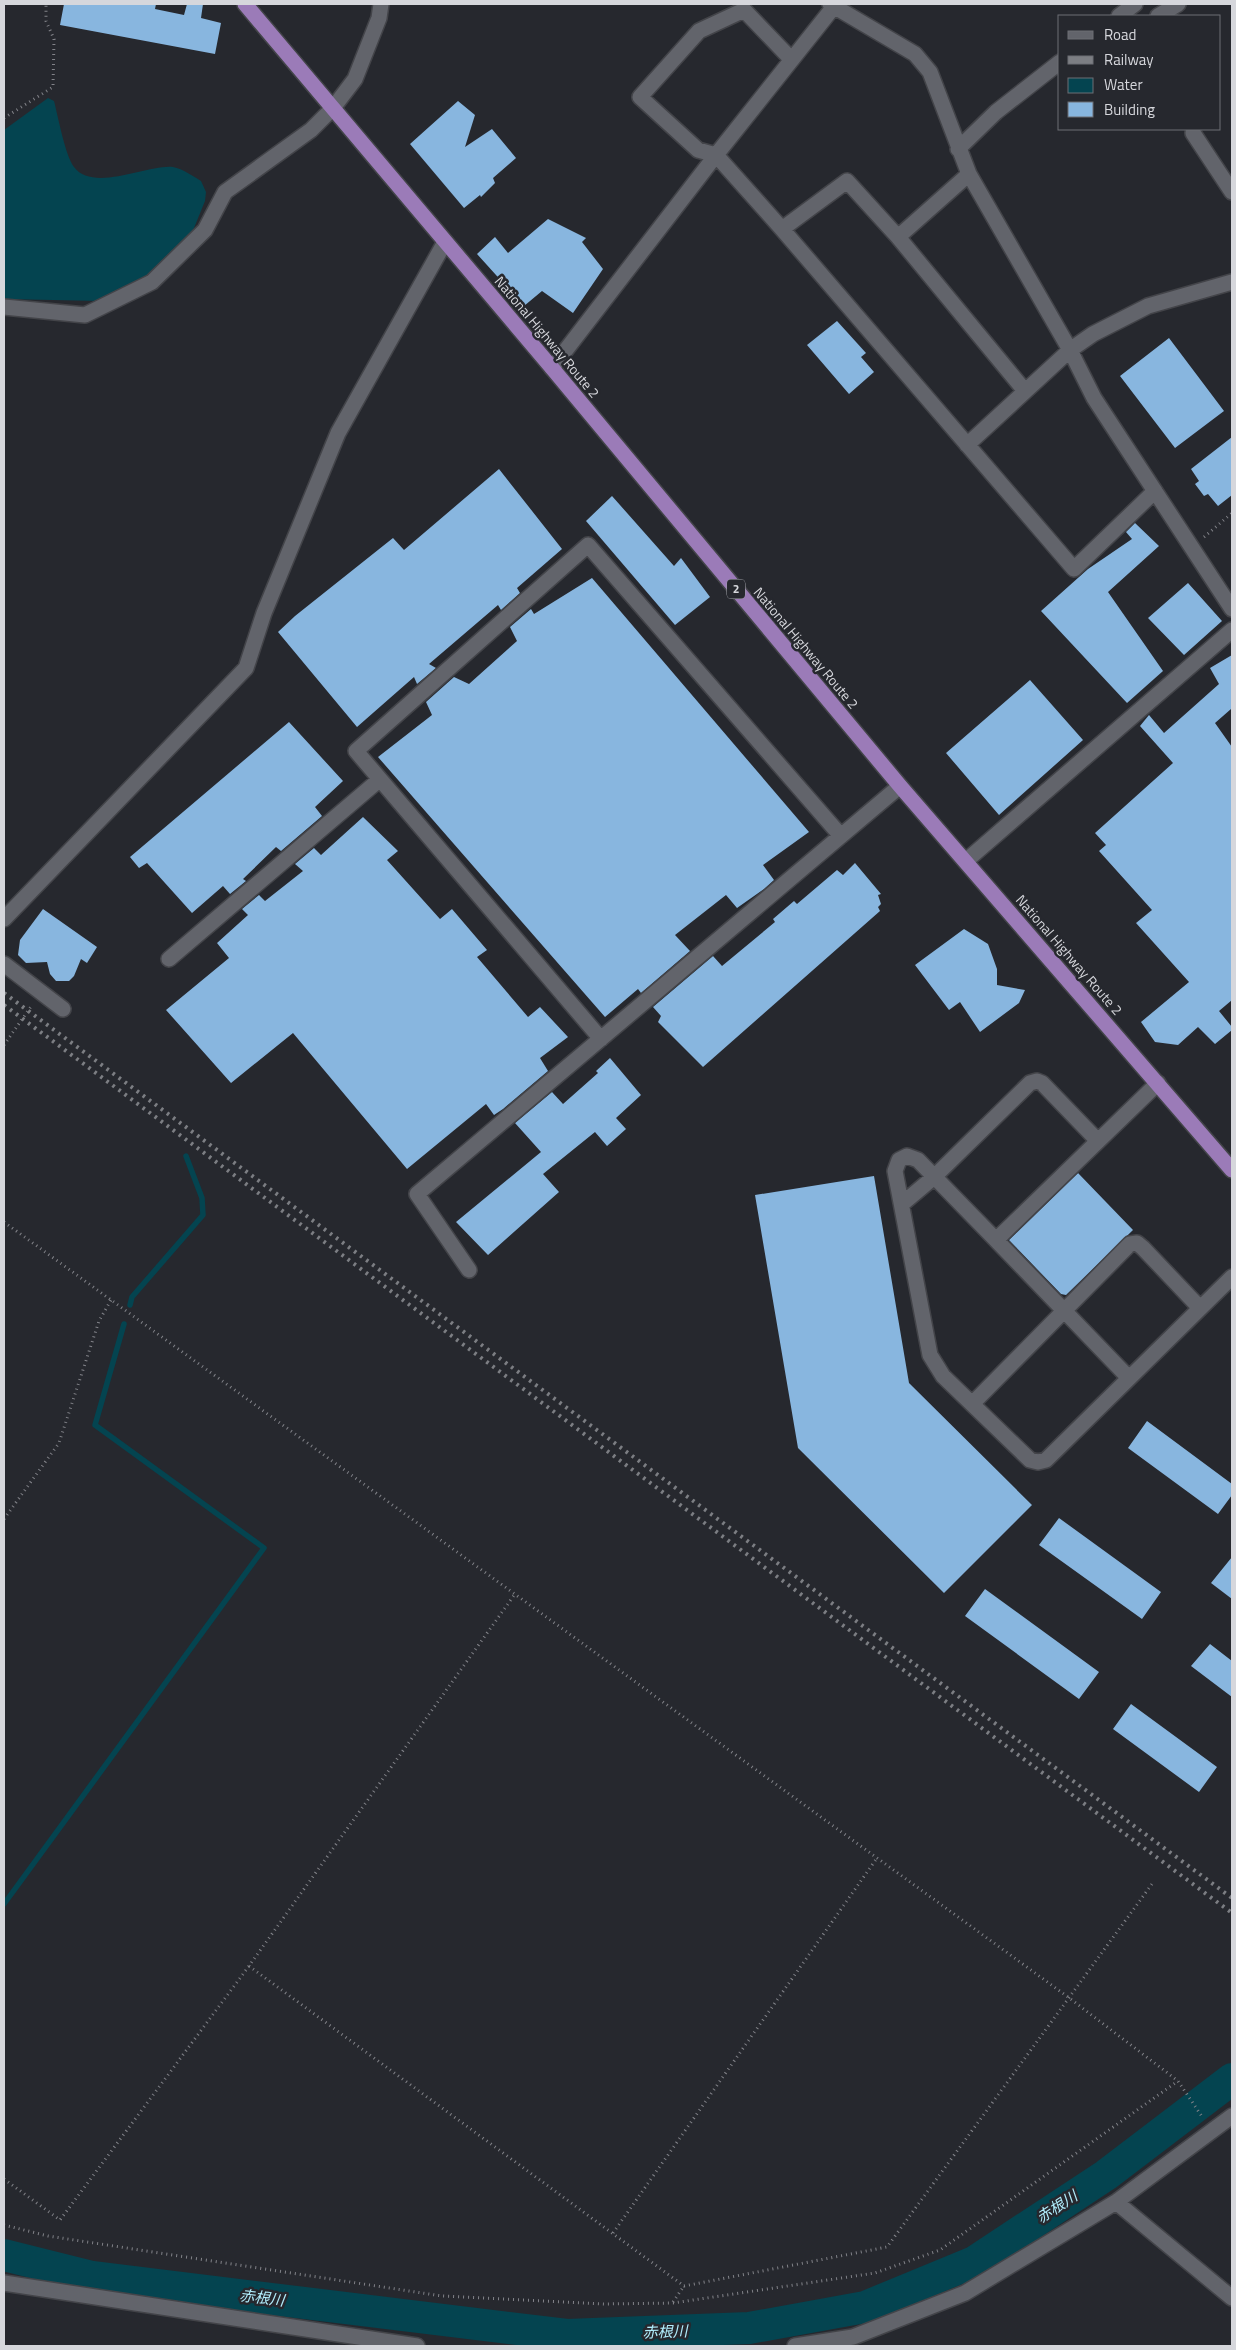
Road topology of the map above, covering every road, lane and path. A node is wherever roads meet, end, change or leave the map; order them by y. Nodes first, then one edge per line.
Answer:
1 (46, 4) edge
2 (245, 4) edge
3 (381, 4) edge
4 (1135, 4) edge
5 (1178, 4) edge
6 (833, 5) edge
7 (1120, 15) edge
8 (1160, 15) edge
9 (791, 59) junction
10 (1058, 64) edge
11 (334, 108) junction
12 (4, 118) edge
13 (1193, 133) dead end
14 (958, 149) junction
15 (716, 155) junction
16 (969, 174) junction
17 (1232, 192) edge
18 (782, 229) junction
19 (898, 237) junction
20 (445, 242) junction
21 (1232, 282) edge
22 (4, 307) edge
23 (1070, 350) junction
24 (552, 368) junction
25 (1025, 391) junction
26 (967, 445) junction
27 (1155, 491) junction
28 (1232, 514) edge
29 (1192, 547) junction
30 (1232, 609) edge
31 (1232, 630) edge
32 (379, 780) junction
33 (900, 786) junction
34 (841, 836) junction
35 (967, 860) junction
36 (4, 919) edge
37 (169, 959) dead end
38 (4, 964) edge
39 (41, 993) junction
40 (63, 1009) dead end
41 (601, 1039) junction
42 (4, 1045) edge
43 (1158, 1083) junction
44 (1098, 1141) junction
45 (1232, 1170) edge
46 (934, 1177) junction
47 (902, 1204) junction
48 (4, 1222) edge
49 (996, 1240) junction
50 (469, 1270) dead end
51 (1232, 1277) edge
52 (111, 1300) junction
53 (1200, 1308) junction
54 (1063, 1310) junction
55 (1129, 1378) junction
56 (972, 1404) junction
57 (4, 1519) edge
58 (515, 1594) junction
59 (877, 1858) junction
60 (1152, 1884) dead end
61 (250, 1966) junction
62 (1068, 1998) junction
63 (1178, 2081) junction
64 (1232, 2116) edge
65 (1213, 2132) junction
66 (4, 2179) edge
67 (1116, 2202) junction
68 (4, 2225) edge
69 (614, 2232) junction
70 (4, 2283) edge
71 (684, 2286) junction
72 (1232, 2298) edge
73 (673, 2302) junction
74 (417, 2346) edge
75 (795, 2346) edge

1 - 12 path
2 - 11 highway, National Highway Route 2 / 2
3 - 11 street
4 - 7 street
5 - 8 street
6 - 9 street
6 - 14 street
9 - 15 street
9 - 15 street
10 - 14 street
11 - 20 highway, National Highway Route 2 / 2
11 - 22 street
13 - 17 street
14 - 16 street
15 - 18 street
15 - 24 street
16 - 19 street
16 - 23 street
18 - 19 street
18 - 26 street
19 - 25 street
20 - 24 highway, National Highway Route 2 / 2
20 - 36 street
21 - 23 street
23 - 25 street
23 - 27 street
24 - 33 highway, National Highway Route 2 / 2
25 - 26 street
26 - 27 street
27 - 29 street
28 - 29 path
29 - 30 street
31 - 35 street
32 - 34 street
32 - 37 street
32 - 41 street
33 - 34 street
33 - 35 highway, National Highway Route 2 / 2
34 - 41 street
35 - 43 highway, National Highway Route 2 / 2
38 - 39 street
39 - 40 street
39 - 42 path
41 - 50 street
43 - 44 street
43 - 45 highway, National Highway Route 2 / 2
44 - 46 street
44 - 49 street
46 - 47 street
46 - 47 street
46 - 49 street
47 - 56 street
48 - 52 path
49 - 54 street
51 - 53 street
52 - 57 path
52 - 58 path
53 - 54 street
53 - 55 street
54 - 55 street
54 - 56 street
55 - 56 street
58 - 59 path
58 - 61 path
59 - 62 path
59 - 69 path
60 - 62 path
61 - 66 path
61 - 69 path
62 - 63 path
62 - 71 path
63 - 65 path
63 - 73 path
64 - 65 street
65 - 67 street
67 - 72 street
67 - 75 street
68 - 73 path
69 - 71 path
70 - 74 street
71 - 73 path

